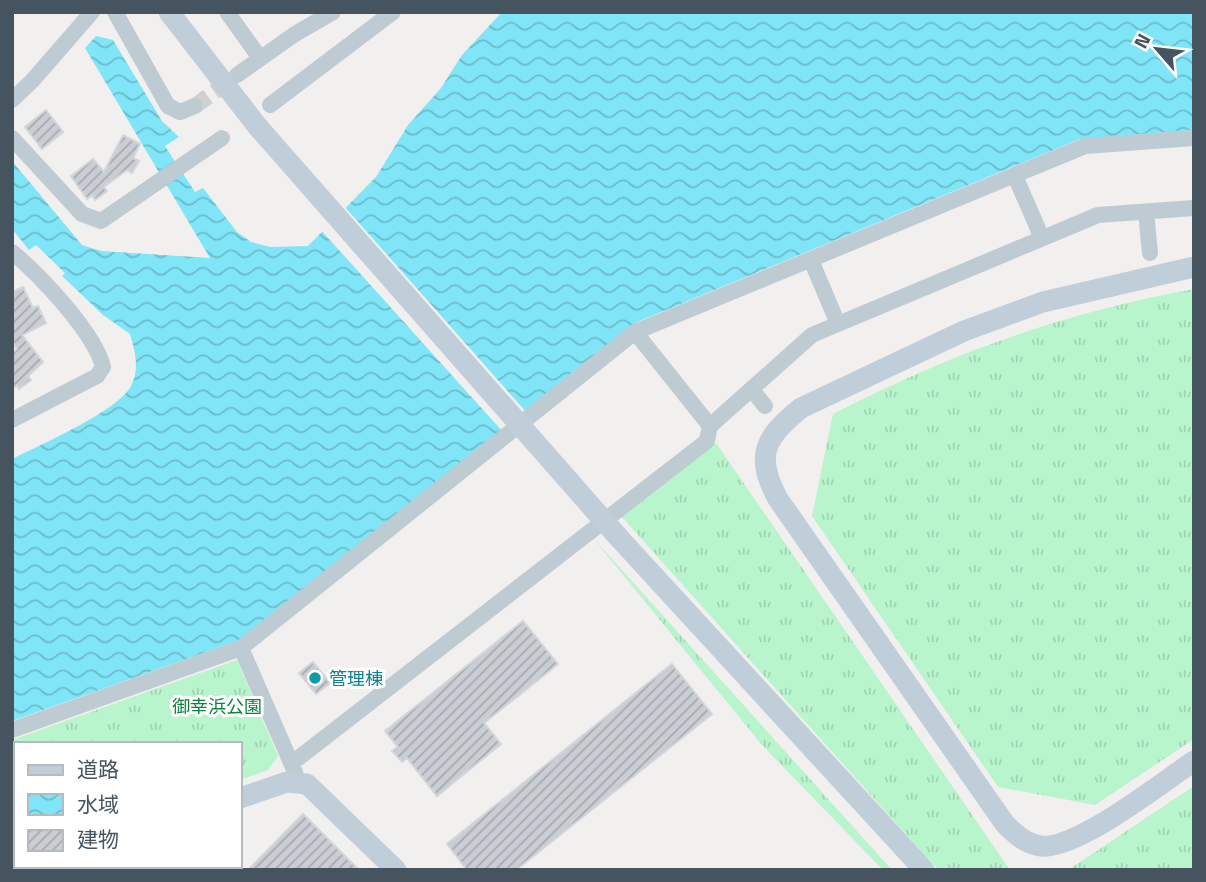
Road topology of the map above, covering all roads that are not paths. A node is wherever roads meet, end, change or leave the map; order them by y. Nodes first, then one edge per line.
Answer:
1 (92, 12) edge
2 (116, 12) edge
3 (169, 12) edge
4 (226, 12) edge
5 (333, 12) edge
6 (394, 12) edge
7 (260, 58) junction
8 (237, 75) tunnel mouth
9 (12, 100) edge
10 (270, 105) dead end
11 (195, 106) dead end
12 (12, 138) edge
13 (222, 138) dead end
14 (1194, 138) edge
15 (1015, 176) junction
16 (1194, 208) edge
17 (1146, 212) junction
18 (1042, 238) junction
19 (12, 252) edge
20 (1150, 253) dead end
21 (811, 260) junction
22 (1194, 267) edge
23 (838, 324) junction
24 (635, 332) junction
25 (752, 390) junction
26 (765, 406) dead end
27 (12, 420) edge
28 (710, 426) junction
29 (241, 648) junction
30 (12, 730) edge
31 (1194, 761) edge
32 (295, 772) junction
33 (242, 797) edge
34 (396, 870) edge
35 (923, 870) edge

1 - 9 street
2 - 11 street
3 - 35 street, bridge
4 - 7 street
5 - 7 street
6 - 10 street
7 - 8 street
12 - 13 street
14 - 15 street
15 - 18 street
15 - 21 street
16 - 17 street
17 - 18 street
17 - 20 street
18 - 23 street
19 - 27 street
21 - 23 street
21 - 24 street
22 - 31 street
23 - 25 street
24 - 28 street
24 - 29 street
25 - 26 street
25 - 28 street
28 - 32 street
29 - 30 street
29 - 32 street
32 - 33 street
32 - 34 street

